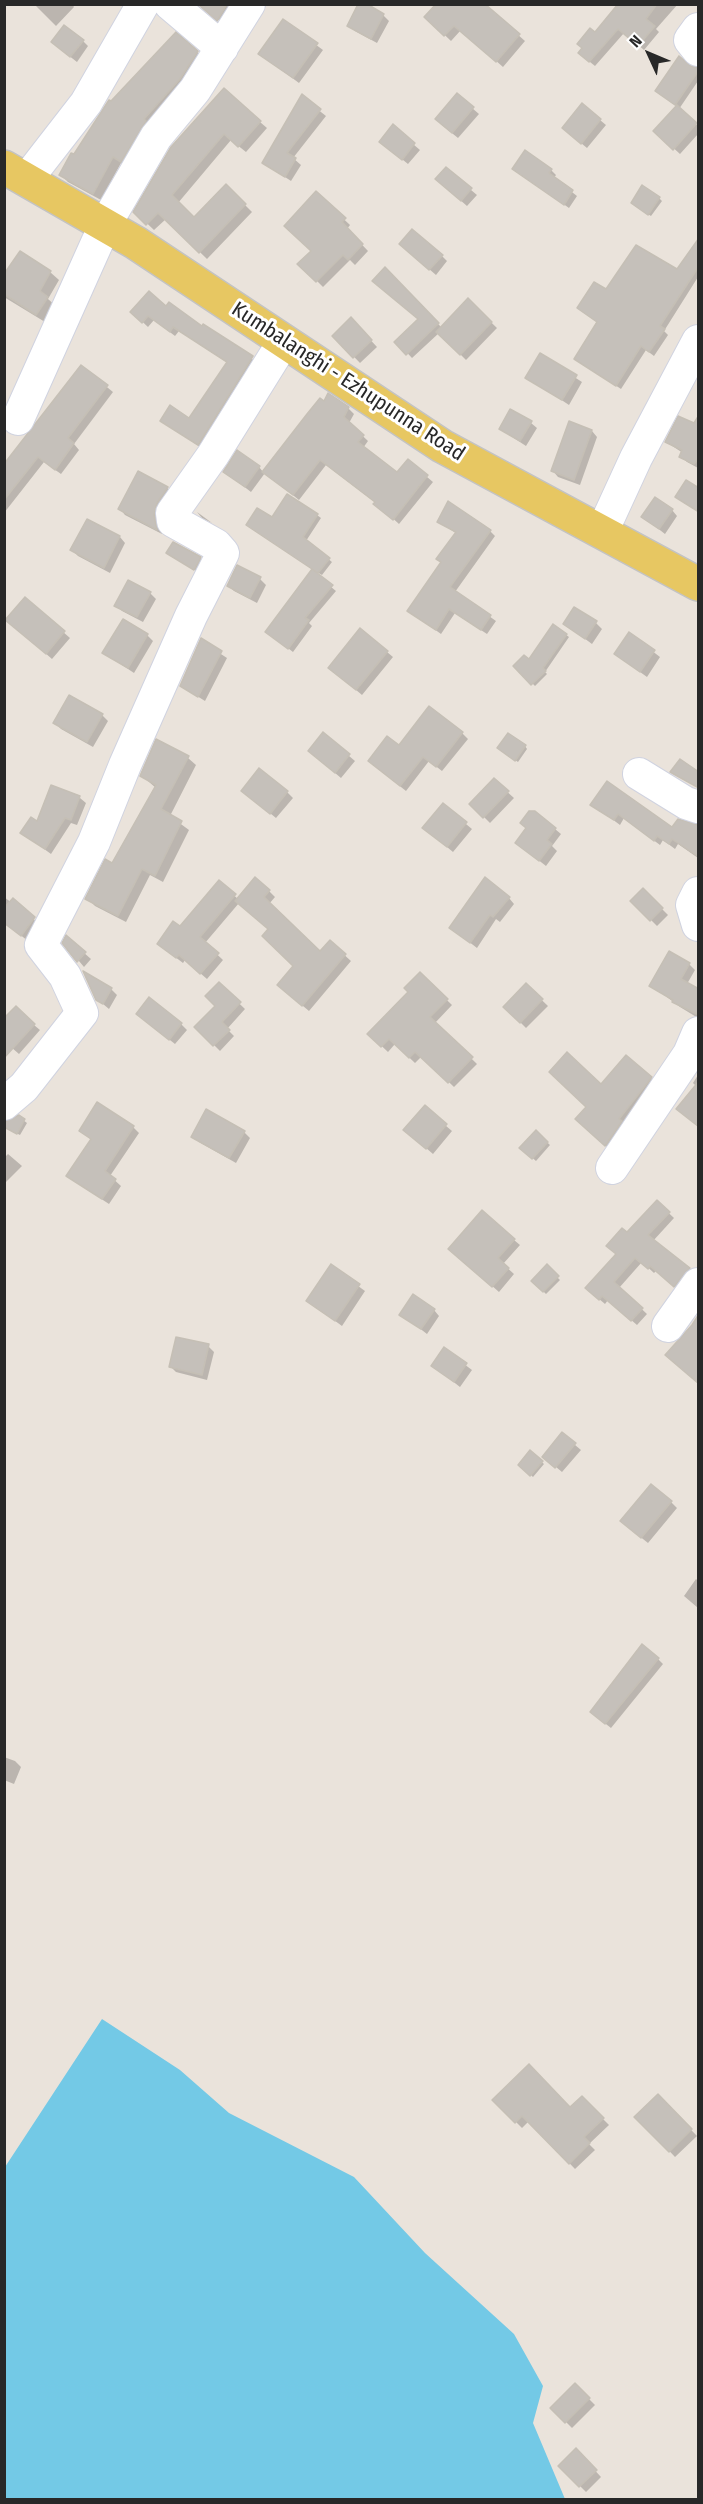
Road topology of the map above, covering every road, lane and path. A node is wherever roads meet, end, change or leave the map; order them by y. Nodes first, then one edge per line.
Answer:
1 (143, 4) edge
2 (170, 4) edge
3 (249, 4) edge
4 (699, 29) edge
5 (222, 48) junction
6 (699, 50) edge
7 (16, 173) edge
8 (105, 225) junction
9 (284, 341) junction
10 (699, 341) edge
11 (18, 419) dead end
12 (602, 532) junction
13 (699, 584) edge
14 (639, 774) dead end
15 (699, 807) edge
16 (699, 893) edge
17 (699, 925) edge
18 (699, 1033) edge
19 (4, 1104) edge
20 (612, 1168) dead end
21 (699, 1284) edge
22 (668, 1326) dead end

1 - 7 street
2 - 5 street
3 - 5 street
4 - 6 street
5 - 8 street
7 - 8 main road, Kumbalanghi - Ezhupunna Road
8 - 9 main road, Kumbalanghi - Ezhupunna Road
8 - 11 street
9 - 12 main road, Kumbalanghi - Ezhupunna Road
9 - 19 street
10 - 12 street
12 - 13 main road, Kumbalanghi - Ezhupunna Road
14 - 15 street
16 - 17 street
18 - 20 street
21 - 22 street

